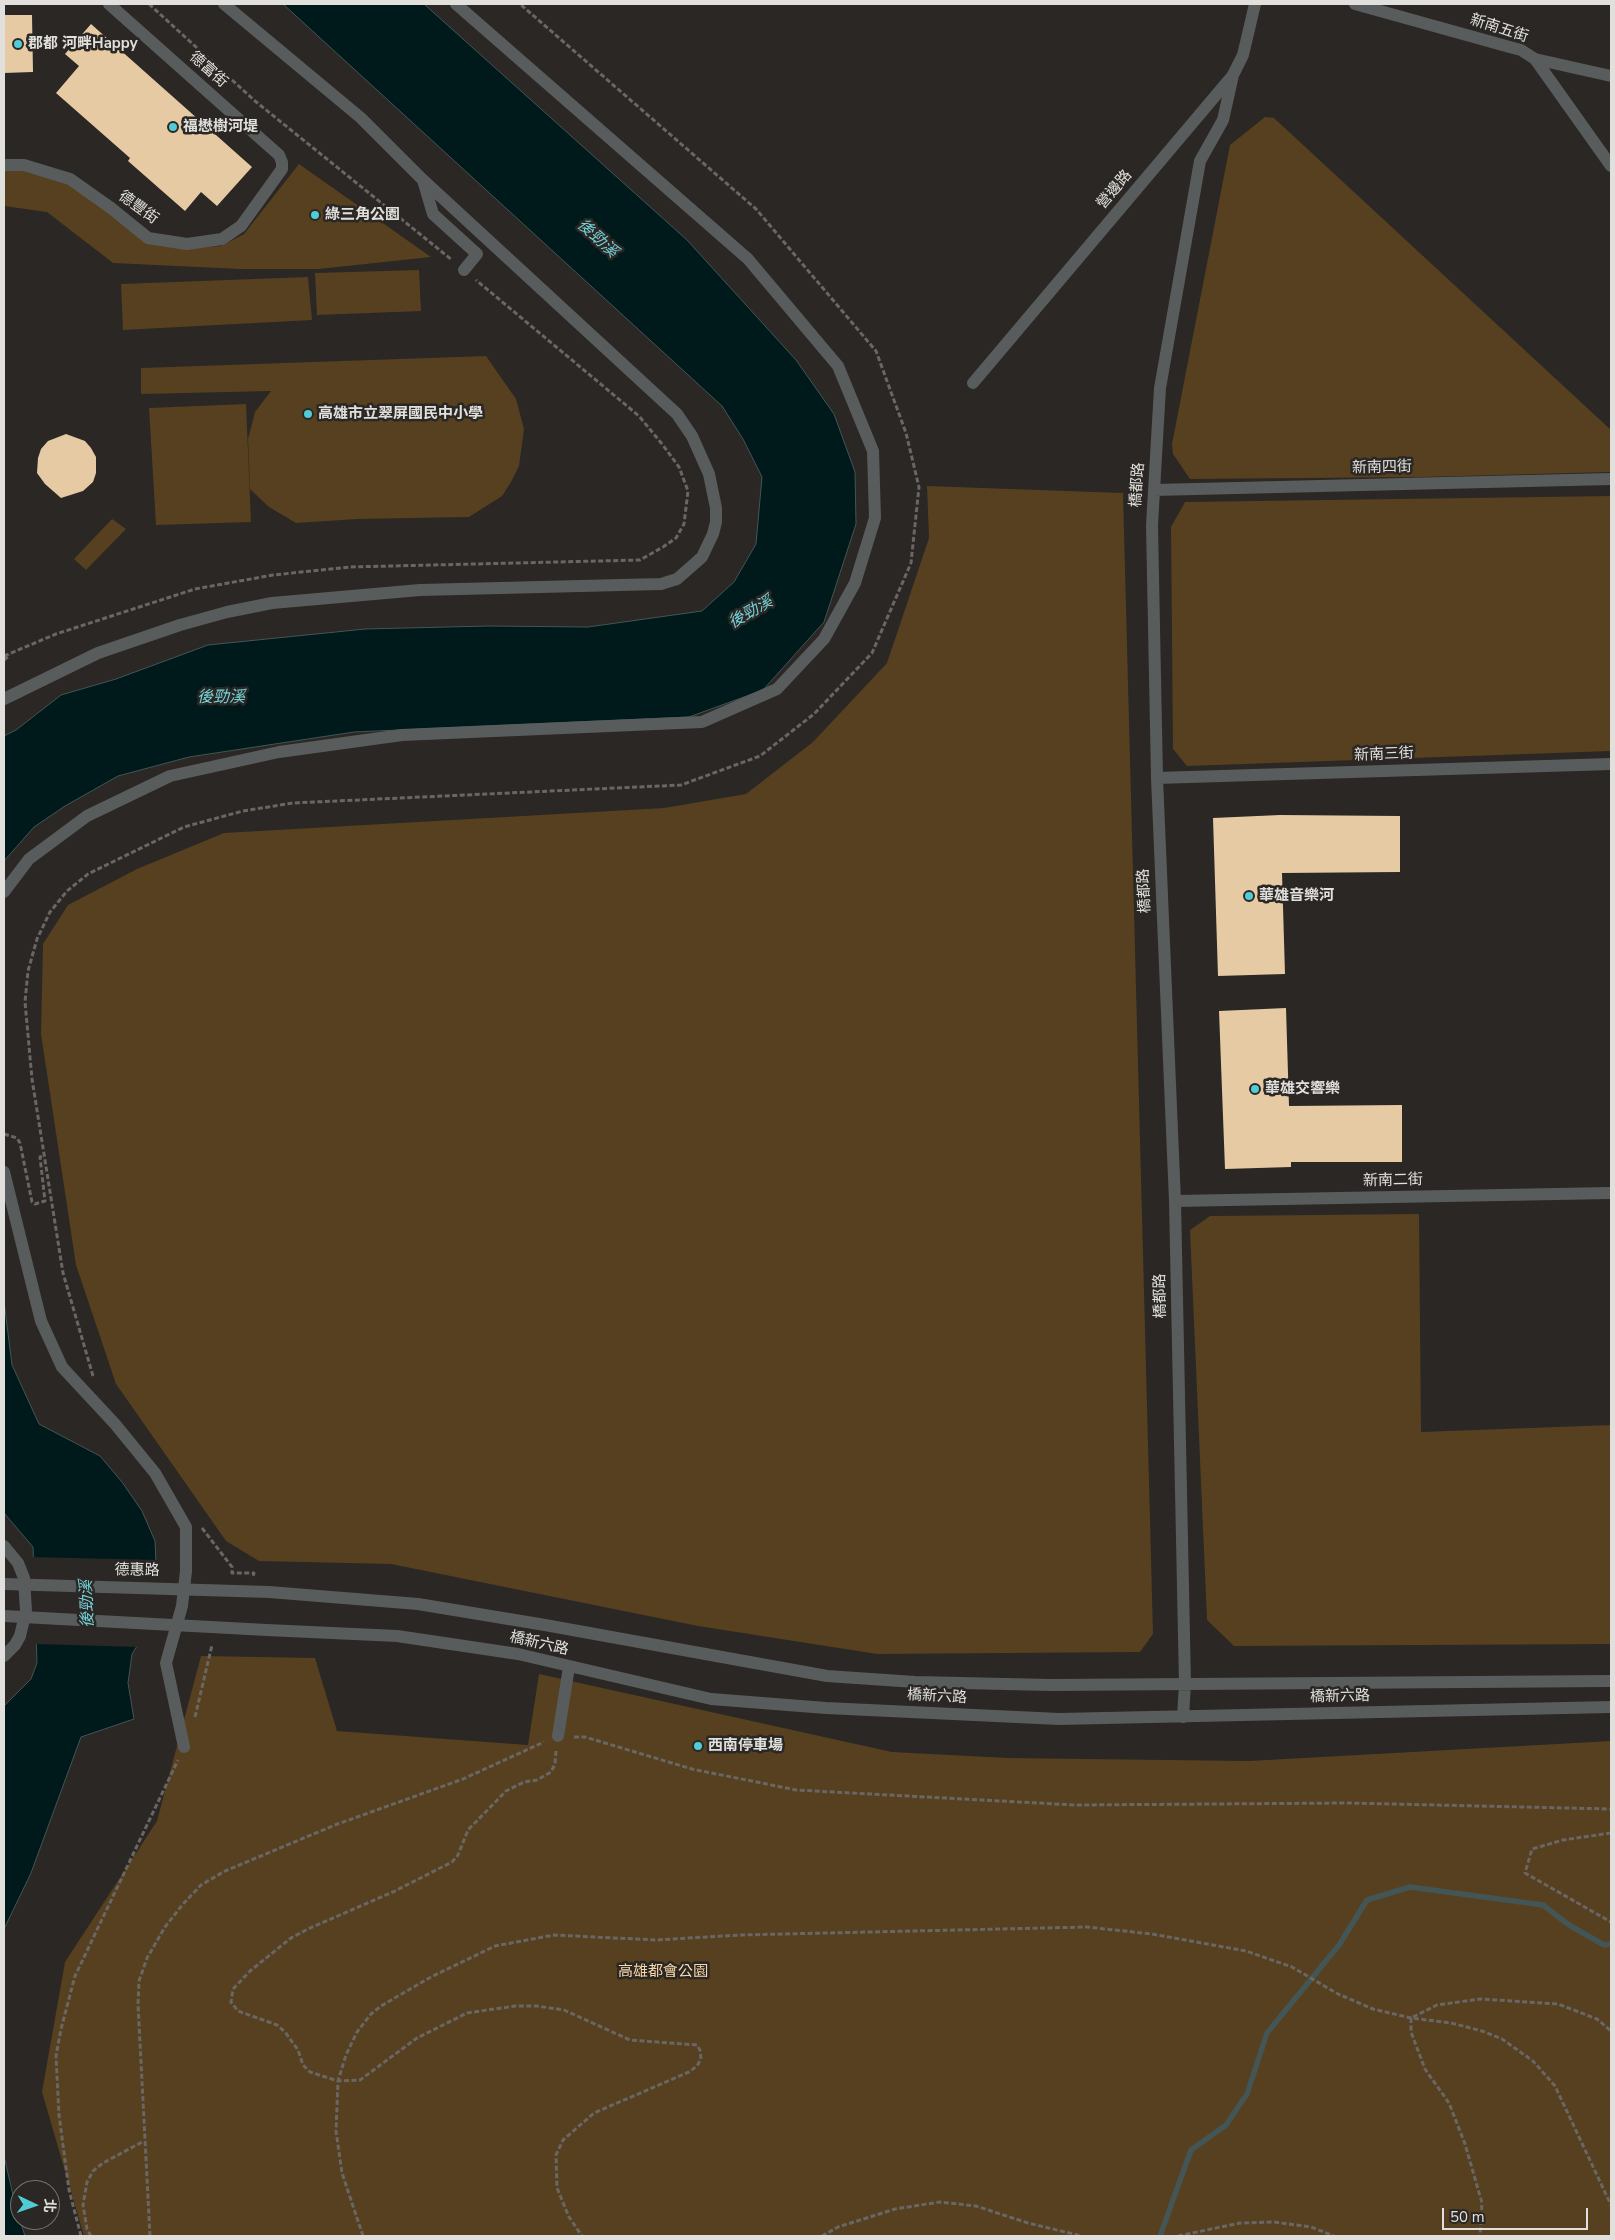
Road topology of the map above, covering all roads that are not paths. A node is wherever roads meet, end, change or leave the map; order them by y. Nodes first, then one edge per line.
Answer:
1 (109, 4) edge
2 (224, 4) edge
3 (456, 4) edge
4 (1255, 4) edge
5 (1355, 4) edge
6 (1535, 59) junction
7 (1233, 75) junction
8 (1611, 76) edge
9 (282, 162) joint
10 (4, 165) edge
11 (1611, 166) edge
12 (423, 180) junction
13 (464, 270) road end
14 (974, 383) dead end
15 (1611, 478) edge
16 (1154, 490) junction
17 (4, 698) edge
18 (1611, 764) edge
19 (1157, 778) junction
20 (4, 892) edge
21 (4, 1172) edge
22 (1611, 1193) edge
23 (1175, 1201) junction
24 (4, 1546) edge
25 (4, 1584) edge
26 (269, 1592) joint
27 (4, 1616) edge
28 (4, 1656) edge
29 (569, 1667) junction
30 (1611, 1681) edge
31 (1185, 1684) junction
32 (1611, 1707) edge
33 (1184, 1717) junction
34 (558, 1736) road end
35 (184, 1747) road end

1 - 9 street, 德富街
2 - 12 street
3 - 20 street
4 - 7 street, 營邊路
5 - 6 street, 新南五街
6 - 8 street
6 - 11 street, 新南五街
7 - 14 street, 營邊路
7 - 16 street, 橋都路
9 - 10 street, 德豐街
12 - 13 street
12 - 17 street
15 - 16 street, 新南四街
16 - 19 street, 橋都路
18 - 19 street, 新南三街
19 - 23 street, 橋都路
21 - 35 street
22 - 23 street, 新南二街
23 - 31 street, 橋都路
24 - 28 street
25 - 26 street, 德惠路, bridge
26 - 31 street, 橋新六路
27 - 29 street, 橋新六路, bridge
29 - 33 street, 橋新六路
29 - 34 street
30 - 31 street, 橋新六路
31 - 33 street, 橋都路
32 - 33 street, 橋新六路

